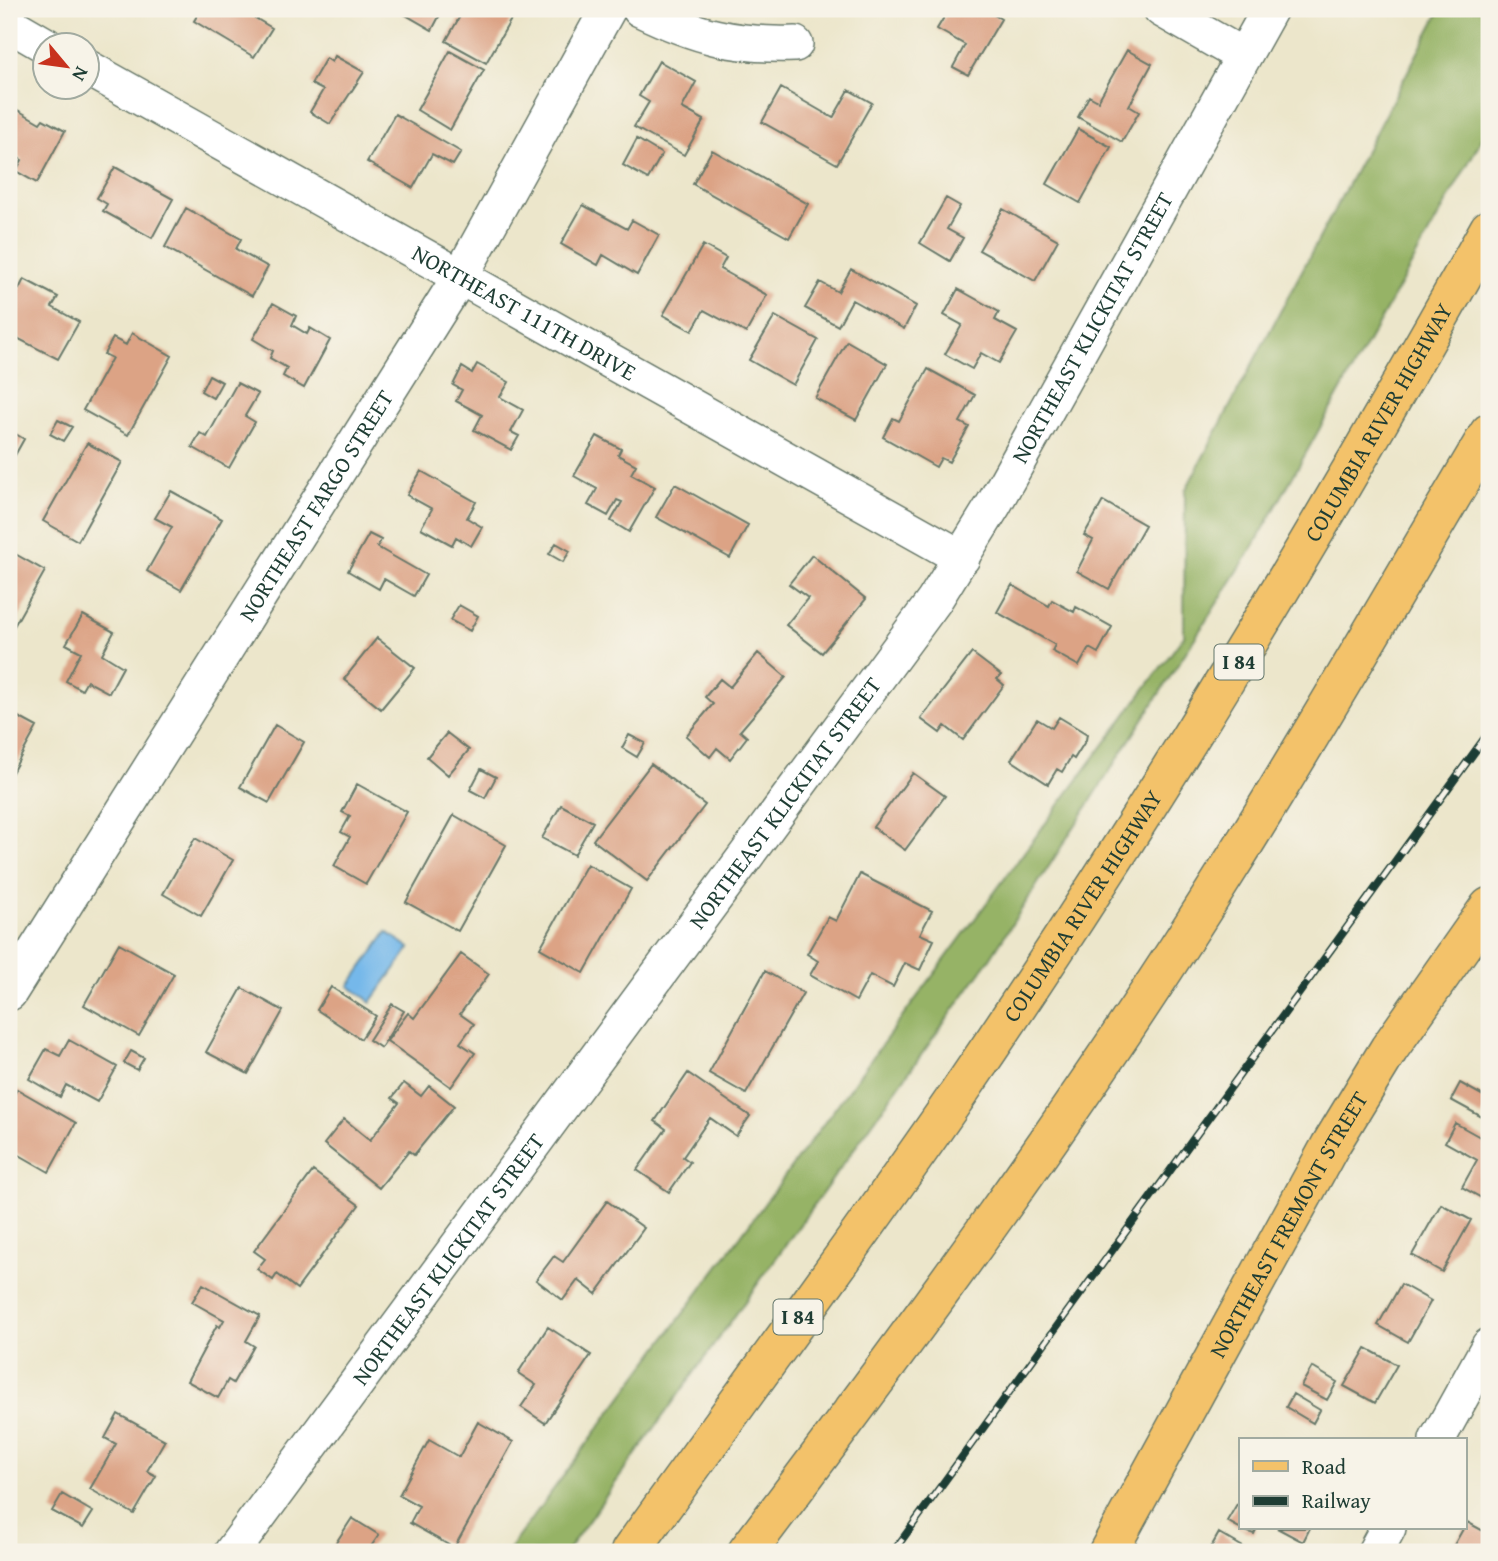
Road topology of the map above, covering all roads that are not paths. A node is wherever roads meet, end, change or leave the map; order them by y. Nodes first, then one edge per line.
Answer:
1 (608, 9) edge
2 (640, 9) edge
3 (1161, 9) edge
4 (1270, 9) edge
5 (9, 24) edge
6 (32, 37) edge
7 (796, 44) dead end
8 (1243, 56) junction
9 (102, 76) edge
10 (1489, 229) edge
11 (460, 277) junction
12 (1489, 433) edge
13 (962, 558) junction
14 (1489, 907) edge
15 (9, 993) edge
16 (1489, 1346) edge
17 (1438, 1438) edge
18 (1387, 1530) edge
19 (232, 1552) edge
20 (630, 1552) edge
21 (747, 1552) edge
22 (1108, 1552) edge
23 (1375, 1552) edge

1 - 11 street, NORTHEAST FARGO STREET
2 - 7 street
3 - 8 street
4 - 8 street, NORTHEAST KLICKITAT STREET
5 - 6 street
8 - 13 street, NORTHEAST KLICKITAT STREET
9 - 11 street, NORTHEAST 111TH DRIVE
10 - 20 main road, COLUMBIA RIVER HIGHWAY / I 84
11 - 13 street, NORTHEAST 111TH DRIVE
11 - 15 street, NORTHEAST FARGO STREET
12 - 21 main road
13 - 19 street, NORTHEAST KLICKITAT STREET
14 - 22 main road, NORTHEAST FREMONT STREET
16 - 17 street
18 - 23 street

